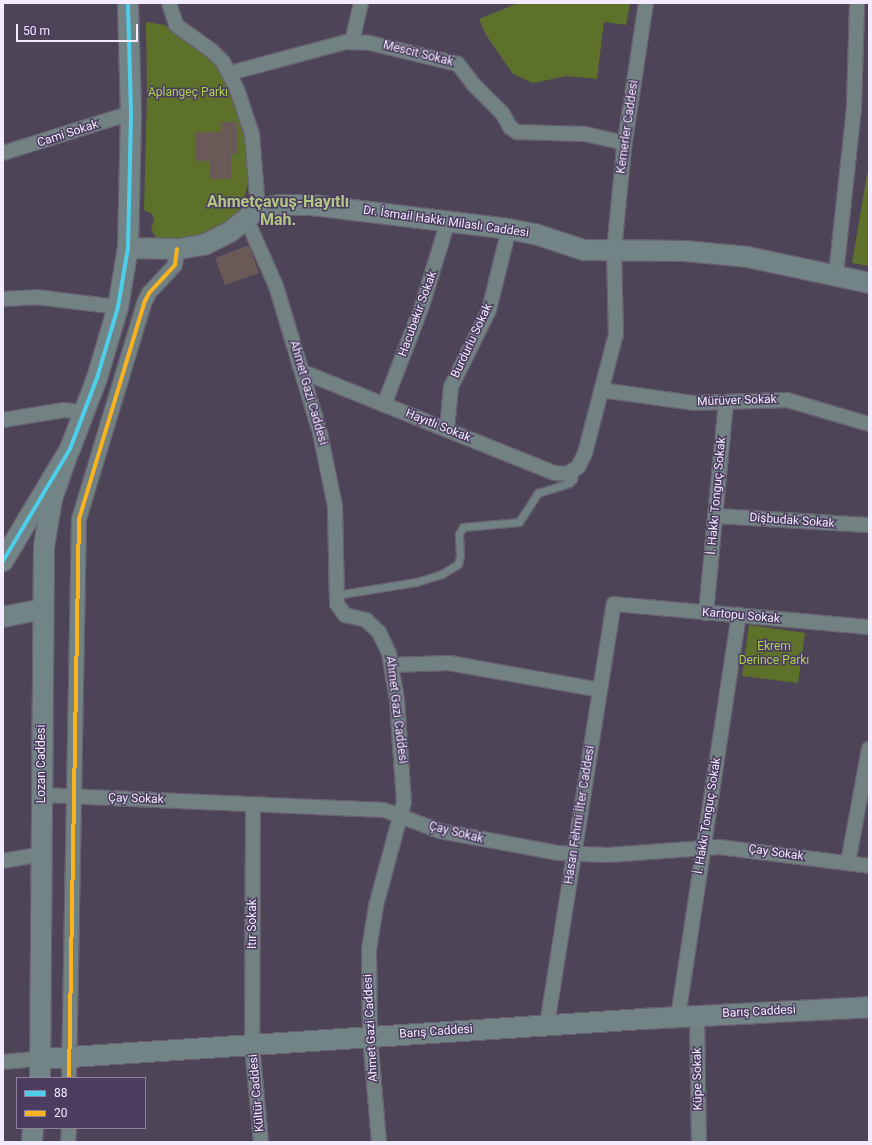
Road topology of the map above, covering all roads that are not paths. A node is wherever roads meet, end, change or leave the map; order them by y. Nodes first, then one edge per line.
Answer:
1 (128, 3) edge
2 (169, 3) edge
3 (361, 3) edge
4 (646, 3) edge
5 (857, 3) edge
6 (352, 42) junction
7 (230, 73) junction
8 (132, 112) junction
9 (625, 143) junction
10 (3, 147) edge
11 (20, 148) junction
12 (3, 153) edge
13 (252, 214) junction
14 (448, 221) junction
15 (509, 229) junction
16 (128, 248) junction
17 (177, 249) junction
18 (614, 250) junction
19 (836, 274) junction
20 (869, 283) edge
21 (3, 299) edge
22 (118, 307) junction
23 (303, 372) junction
24 (601, 390) junction
25 (726, 403) junction
26 (384, 404) junction
27 (84, 412) junction
28 (3, 420) edge
29 (869, 424) edge
30 (447, 430) junction
31 (68, 453) junction
32 (574, 471) junction
33 (716, 516) junction
34 (869, 525) edge
35 (3, 561) edge
36 (336, 595) junction
37 (614, 604) joint
38 (43, 609) junction
39 (706, 612) junction
40 (739, 615) junction
41 (3, 617) edge
42 (869, 627) edge
43 (392, 665) junction
44 (600, 690) junction
45 (869, 749) edge
46 (42, 795) junction
47 (73, 796) junction
48 (253, 804) junction
49 (402, 815) junction
50 (704, 847) junction
51 (42, 854) junction
52 (574, 855) junction
53 (3, 861) edge
54 (848, 863) junction
55 (869, 866) edge
56 (869, 1007) edge
57 (697, 1016) junction
58 (678, 1017) junction
59 (547, 1025) junction
60 (370, 1037) junction
61 (252, 1045) junction
62 (69, 1058) junction
63 (3, 1062) edge
64 (41, 1069) edge
65 (69, 1077) edge
66 (33, 1129) edge
67 (68, 1129) edge
68 (32, 1142) edge
69 (68, 1142) edge
70 (261, 1142) edge
71 (379, 1142) edge
72 (699, 1142) edge

1 - 8 street
2 - 7 street
3 - 6 street
4 - 9 street, Kemerler Caddesi
5 - 19 street
6 - 7 street, Mescit Sokak
6 - 9 street, Mescit Sokak
7 - 13 street
8 - 11 street, Cami Sokak
8 - 16 street
9 - 18 street, Kemerler Caddesi
10 - 11 street
11 - 12 street, Cami Sokak
13 - 14 street, Dr. İsmail Hakkı Milaslı Caddesi
13 - 17 street
13 - 23 street, Ahmet Gazi Caddesi
14 - 15 street, Dr. İsmail Hakkı Milaslı Caddesi
14 - 26 street, Hacubekir Sokak
15 - 18 street, Dr. İsmail Hakkı Milaslı Caddesi
15 - 30 street, Burdurlu Sokak
16 - 17 street
16 - 22 street
17 - 47 street
18 - 19 street, Dr. İsmail Hakkı Milaslı Caddesi
18 - 24 street
19 - 20 street, Dr. İsmail Hakkı Milaslı Caddesi
21 - 22 street
22 - 27 street
23 - 26 street, Hayıtlı Sokak
23 - 36 street, Ahmet Gazi Caddesi
24 - 25 street, Mürüver Sokak
24 - 32 street
25 - 29 street, Mürüver Sokak
25 - 33 street, İ. Hakkı Tonguç Sokak
26 - 30 street, Hayıtlı Sokak
27 - 28 street
27 - 31 street
30 - 32 street, Hayıtlı Sokak
31 - 35 street
31 - 38 street, Lozan Caddesi
32 - 36 lane
33 - 34 street, Dişbudak Sokak
33 - 39 street, İ. Hakkı Tonguç Sokak
36 - 43 street, Ahmet Gazi Caddesi
37 - 39 street, Kartopu Sokak
37 - 44 street, Hasan Fehmi İlter Caddesi
38 - 41 street
38 - 46 street, Lozan Caddesi
39 - 40 street, Kartopu Sokak
40 - 42 street, Kartopu Sokak
40 - 50 street, İ. Hakkı Tonguç Sokak
43 - 44 street
43 - 49 street, Ahmet Gazi Caddesi
44 - 52 street, Hasan Fehmi İlter Caddesi
45 - 54 street
46 - 47 street, Çay Sokak
46 - 51 street, Lozan Caddesi
47 - 48 street, Çay Sokak
47 - 62 street
48 - 49 street, Çay Sokak
48 - 61 street, Itır Sokak
49 - 52 street, Çay Sokak
49 - 60 street, Ahmet Gazi Caddesi
50 - 52 street, Çay Sokak
50 - 54 street, Çay Sokak
50 - 58 street, İ. Hakkı Tonguç Sokak
51 - 53 street
51 - 64 street, Lozan Caddesi
52 - 59 street, Hasan Fehmi İlter Caddesi
54 - 55 street, Çay Sokak
56 - 57 street, Barış Caddesi
57 - 58 street, Barış Caddesi
57 - 72 street, Küpe Sokak
58 - 59 street, Barış Caddesi
59 - 60 street, Barış Caddesi
60 - 61 street, Barış Caddesi
60 - 71 street, Ahmet Gazi Caddesi
61 - 62 street, Barış Caddesi
61 - 70 street, Kültür Caddesi
62 - 64 street, Barış Caddesi
62 - 65 street
63 - 64 street, Barış Caddesi
66 - 68 street
67 - 69 street

